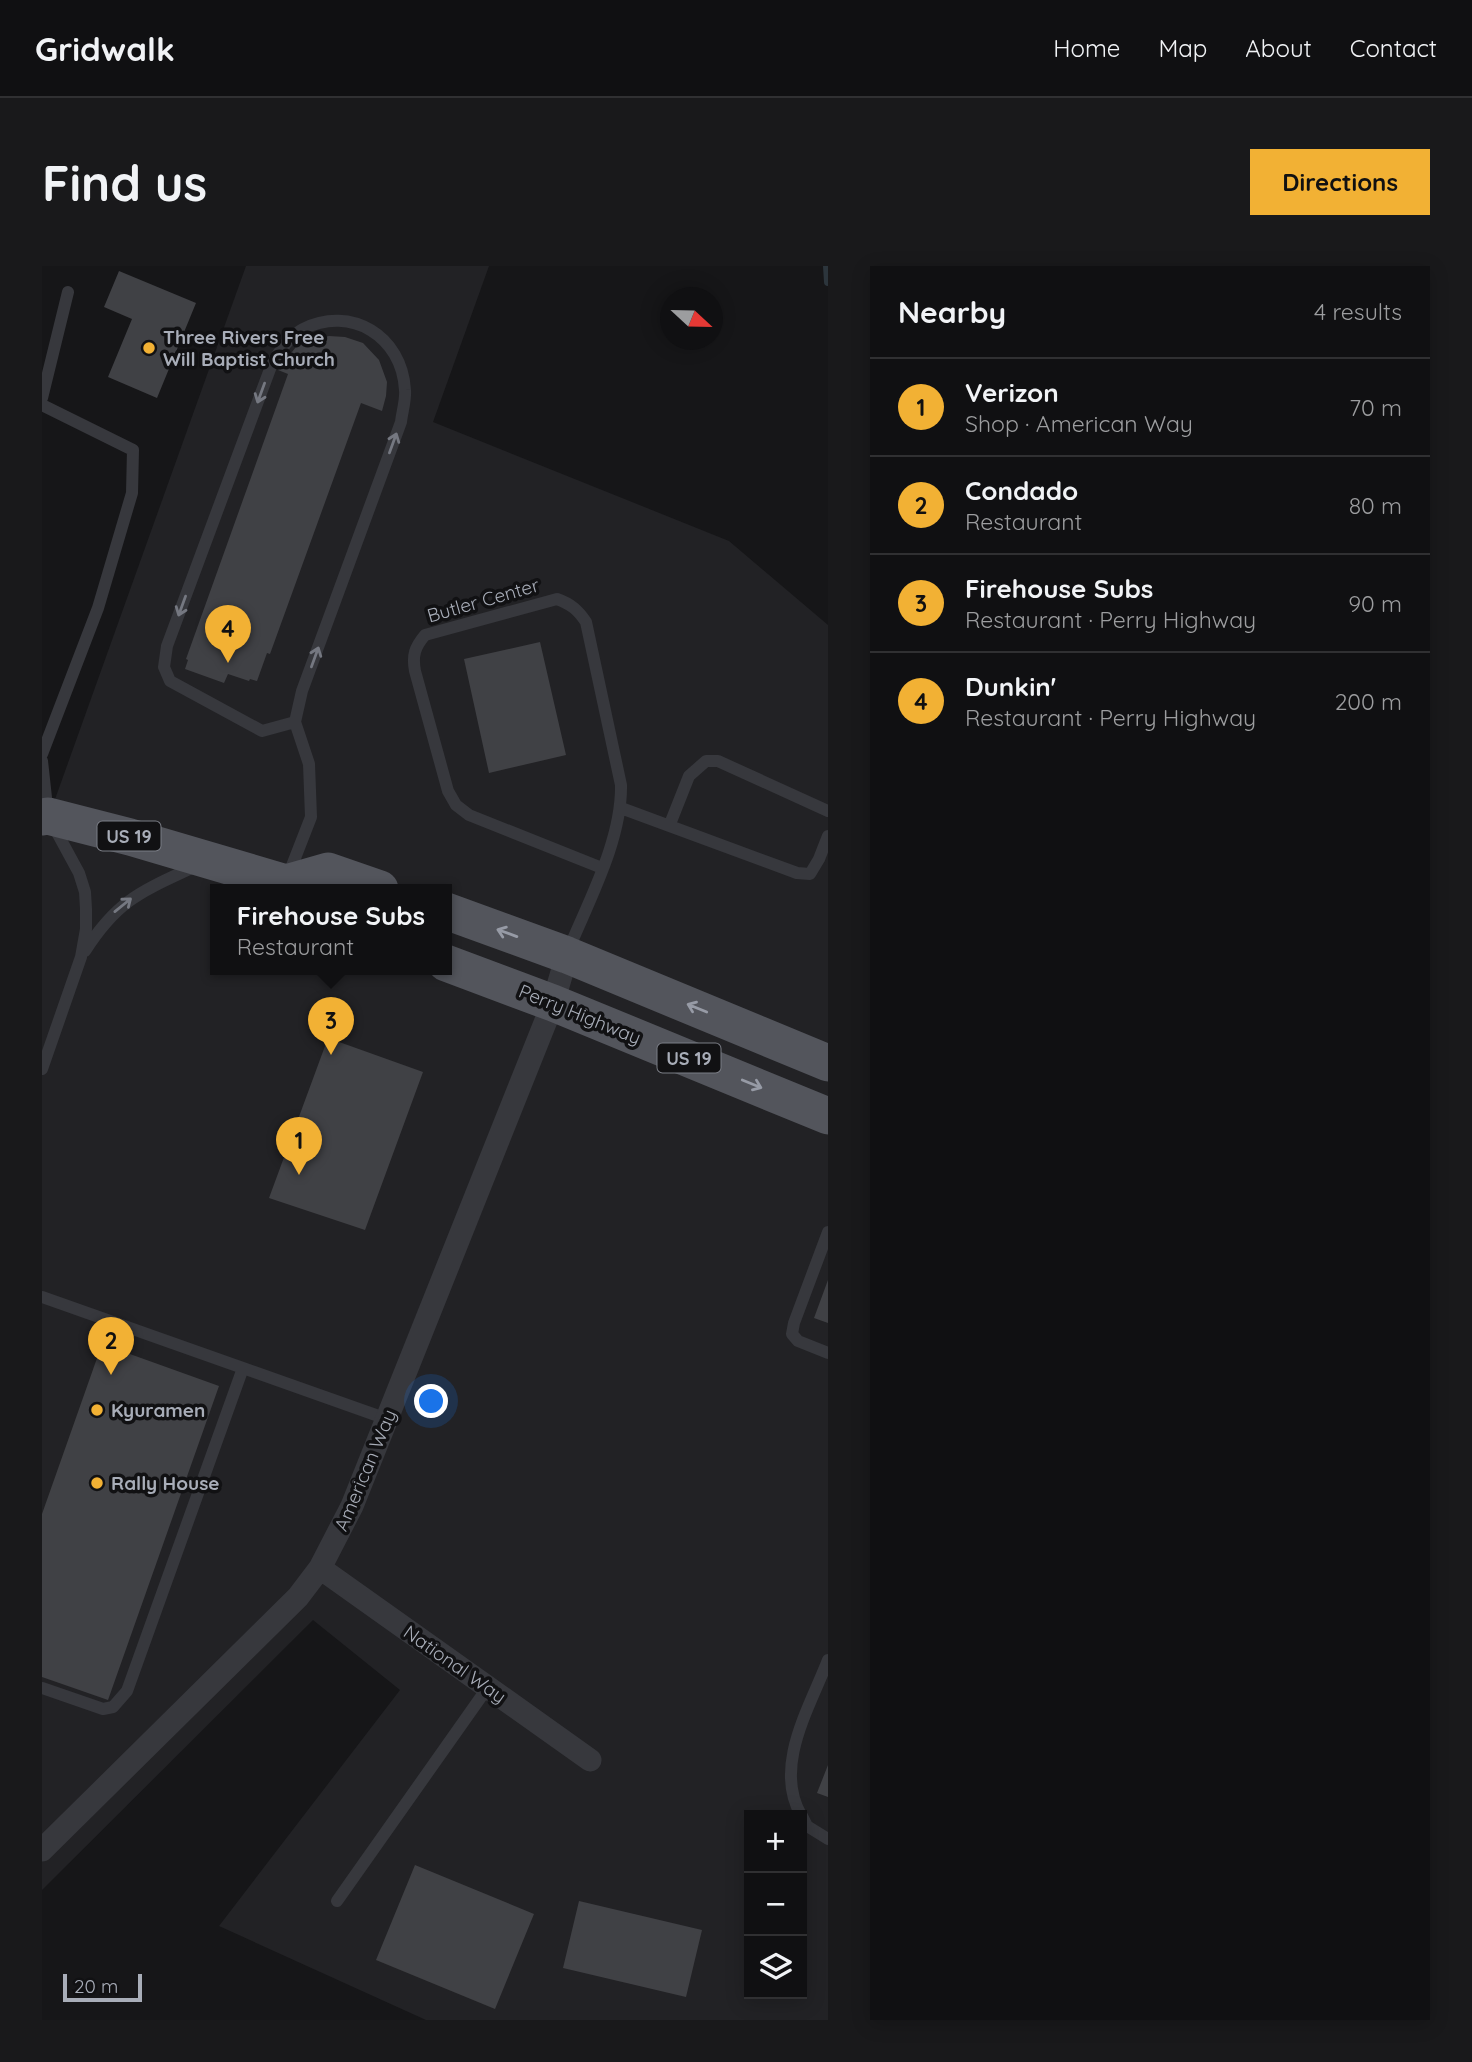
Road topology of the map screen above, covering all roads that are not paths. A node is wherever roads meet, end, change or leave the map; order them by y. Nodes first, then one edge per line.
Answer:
1 (68, 292) dead end
2 (42, 398) edge
3 (42, 405) edge
4 (295, 722) junction
5 (42, 754) edge
6 (42, 761) edge
7 (621, 808) junction
8 (828, 811) edge
9 (44, 815) edge
10 (670, 824) junction
11 (828, 836) edge
12 (210, 860) junction
13 (601, 868) junction
14 (282, 884) edge
15 (289, 884) edge
16 (293, 884) edge
17 (366, 884) edge
18 (452, 913) edge
19 (567, 956) junction
20 (80, 957) junction
21 (452, 965) edge
22 (553, 1003) junction
23 (828, 1063) edge
24 (42, 1069) edge
25 (828, 1116) edge
26 (828, 1232) edge
27 (42, 1297) edge
28 (828, 1353) edge
29 (243, 1368) junction
30 (387, 1419) junction
31 (320, 1568) junction
32 (828, 1660) edge
33 (488, 1687) junction
34 (42, 1688) edge
35 (590, 1760) dead end
36 (799, 1810) edge
37 (807, 1826) edge
38 (828, 1839) edge
39 (42, 1850) edge
40 (337, 1901) dead end

1 - 2 lane
3 - 5 lane
4 -> 4 lane
4 - 15 lane
6 - 9 lane
7 - 10 lane
7 - 13 lane, Butler Center
7 - 13 lane, Butler Center
8 - 10 lane
9 - 12 main road, US 19
9 - 20 lane
10 - 11 lane
12 - 14 main road, US 19
20 -> 12 lane
13 - 19 lane, Butler Center
16 - 17 main road
19 -> 18 main road, US 19
19 - 22 street, American Way
23 -> 19 main road, US 19
20 - 24 lane
21 - 22 main road, Perry Highway / US 19
22 -> 25 main road, Perry Highway / US 19
22 - 30 street, American Way
26 - 28 lane
27 - 29 lane
29 - 30 lane
29 - 34 lane
30 - 31 street, American Way
31 - 33 street, National Way
31 - 39 street, American Way
32 - 36 lane
33 - 35 street, National Way
33 - 40 lane
37 - 38 lane

